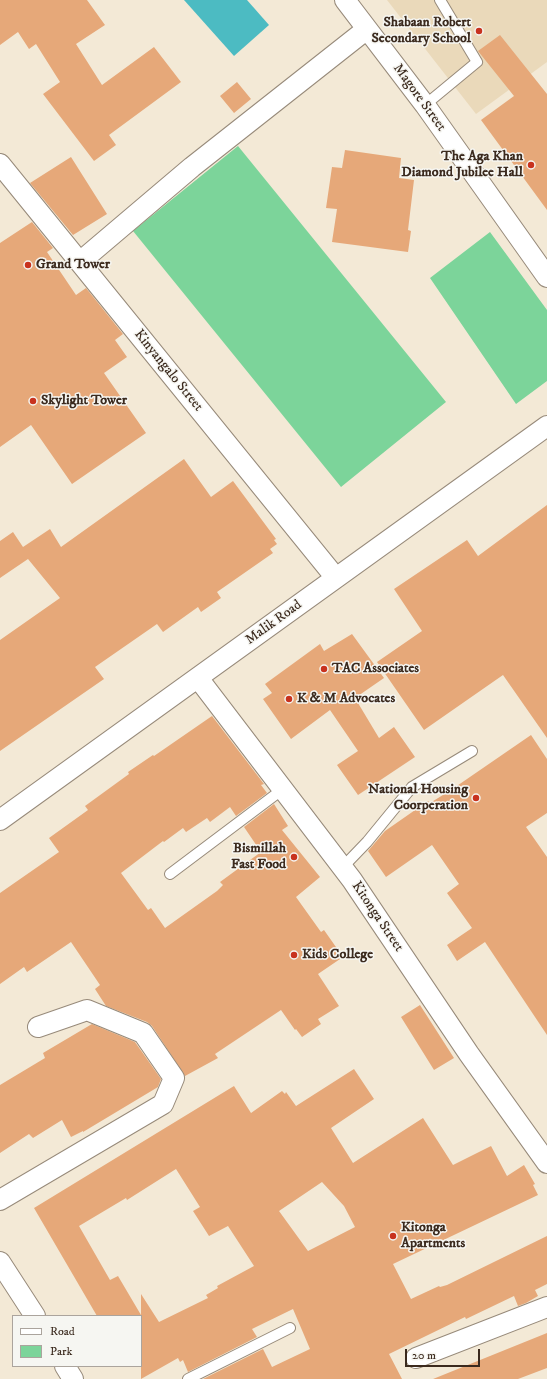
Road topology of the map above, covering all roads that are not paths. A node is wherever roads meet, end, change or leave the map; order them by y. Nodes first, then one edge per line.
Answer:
1 (345, 0) edge
2 (440, 0) edge
3 (367, 29) junction
4 (425, 105) junction
5 (0, 164) edge
6 (80, 262) junction
7 (547, 277) edge
8 (547, 426) edge
9 (336, 578) junction
10 (198, 678) junction
11 (472, 751) dead end
12 (283, 789) junction
13 (0, 820) edge
14 (342, 868) junction
15 (170, 874) dead end
16 (38, 1027) dead end
17 (547, 1163) edge
18 (0, 1200) edge
19 (1, 1266) edge
20 (547, 1307) edge
21 (34, 1315) edge
22 (290, 1328) dead end
23 (416, 1358) dead end
24 (66, 1367) edge
25 (73, 1379) edge
26 (188, 1379) edge

1 - 3 street, Magore Street
2 - 4 lane
3 - 4 street, Magore Street
3 - 6 street
4 - 7 street, Magore Street
5 - 6 street, Kinyangalo Street
6 - 9 street, Kinyangalo Street
8 - 9 street, Malik Road
9 - 10 street, Malik Road
10 - 12 street, Kitonga Street
10 - 13 street, Malik Road
11 - 14 lane
12 - 14 street, Kitonga Street
12 - 15 lane
14 - 17 street, Kitonga Street
16 - 18 street
19 - 21 street
20 - 23 street
22 - 26 lane
24 - 25 street

